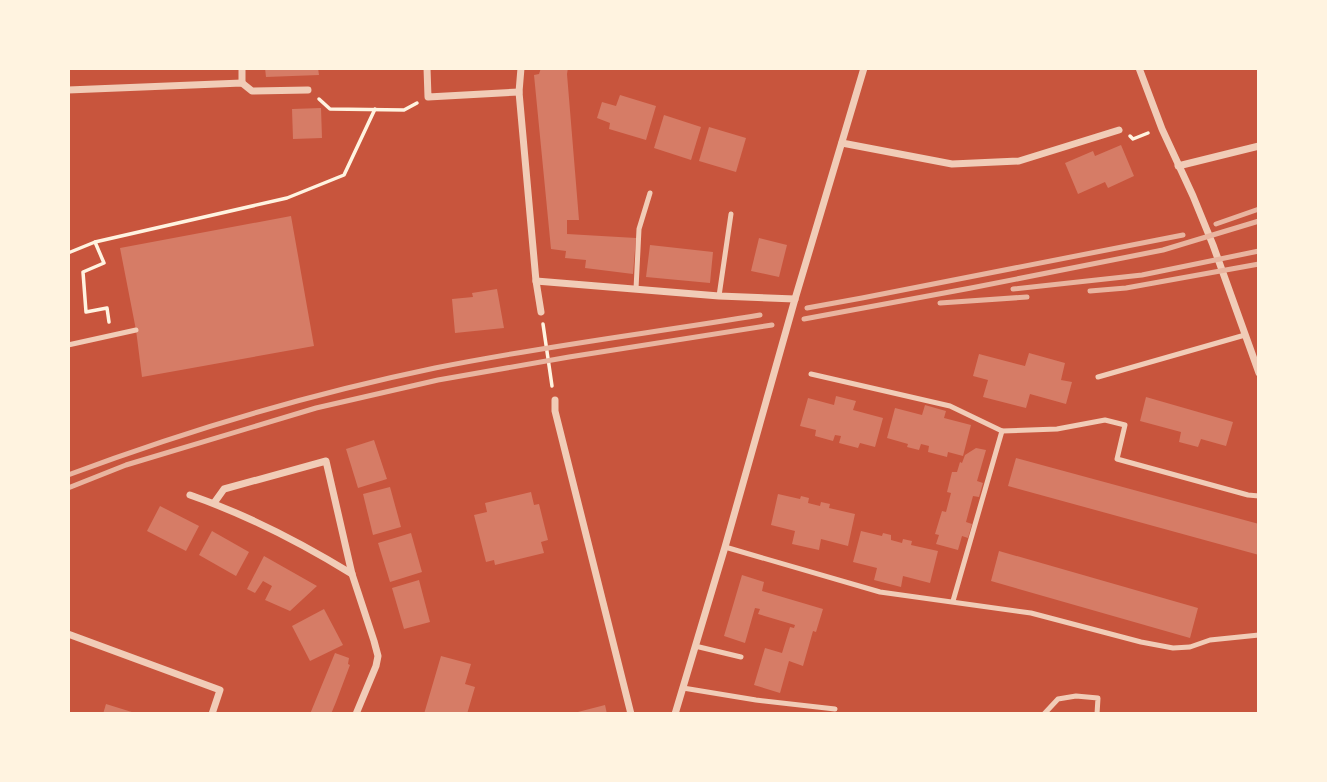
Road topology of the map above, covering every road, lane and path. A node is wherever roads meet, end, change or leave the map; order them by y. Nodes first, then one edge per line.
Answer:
1 (242, 68) edge
2 (427, 68) edge
3 (521, 68) edge
4 (864, 68) edge
5 (1139, 68) edge
6 (242, 83) junction
7 (68, 90) edge
8 (308, 90) joint
9 (519, 92) junction
10 (428, 97) junction
11 (374, 109) junction
12 (1162, 129) junction
13 (1119, 130) joint
14 (842, 143) junction
15 (1259, 146) edge
16 (1178, 166) junction
17 (650, 193) dead end
18 (731, 214) dead end
19 (95, 242) junction
20 (68, 253) edge
21 (536, 281) junction
22 (636, 289) junction
23 (719, 296) junction
24 (795, 299) junction
25 (541, 312) joint
26 (136, 330) dead end
27 (111, 334) junction
28 (1245, 335) junction
29 (68, 345) edge
30 (1259, 373) edge
31 (811, 374) dead end
32 (551, 376) dead end
33 (1098, 377) dead end
34 (555, 400) dead end
35 (1002, 430) junction
36 (190, 495) dead end
37 (1259, 496) edge
38 (214, 503) junction
39 (725, 547) junction
40 (352, 575) junction
41 (953, 601) junction
42 (68, 634) edge
43 (1259, 635) edge
44 (695, 646) junction
45 (741, 657) dead end
46 (683, 688) junction
47 (835, 709) dead end
48 (212, 714) edge
49 (355, 714) edge
50 (631, 714) edge
51 (675, 714) edge
52 (1044, 714) edge
53 (1097, 714) edge

1 - 6 street
2 - 10 street
3 - 9 street
4 - 14 street
5 - 12 street
6 - 7 street
6 - 8 street
8 - 11 path
9 - 10 street
9 - 21 street
10 - 11 path
11 - 19 path
12 - 13 path
12 - 16 street
13 - 14 street
14 - 24 street
15 - 16 street
16 - 28 street
17 - 22 lane
18 - 23 lane
19 - 20 path
19 - 27 path
21 - 22 street
21 - 25 street
22 - 23 street
23 - 24 street
24 - 39 street
25 - 32 path
26 - 27 lane
27 - 29 lane
28 - 30 street
28 - 33 lane
31 - 35 lane
34 - 50 street
35 - 37 lane
35 - 41 lane
36 - 38 street
38 - 40 street
38 - 40 street
39 - 41 lane
39 - 44 street
40 - 49 street
41 - 43 lane
42 - 48 street
44 - 45 lane
44 - 46 street
46 - 47 lane
46 - 51 street
52 - 53 lane

